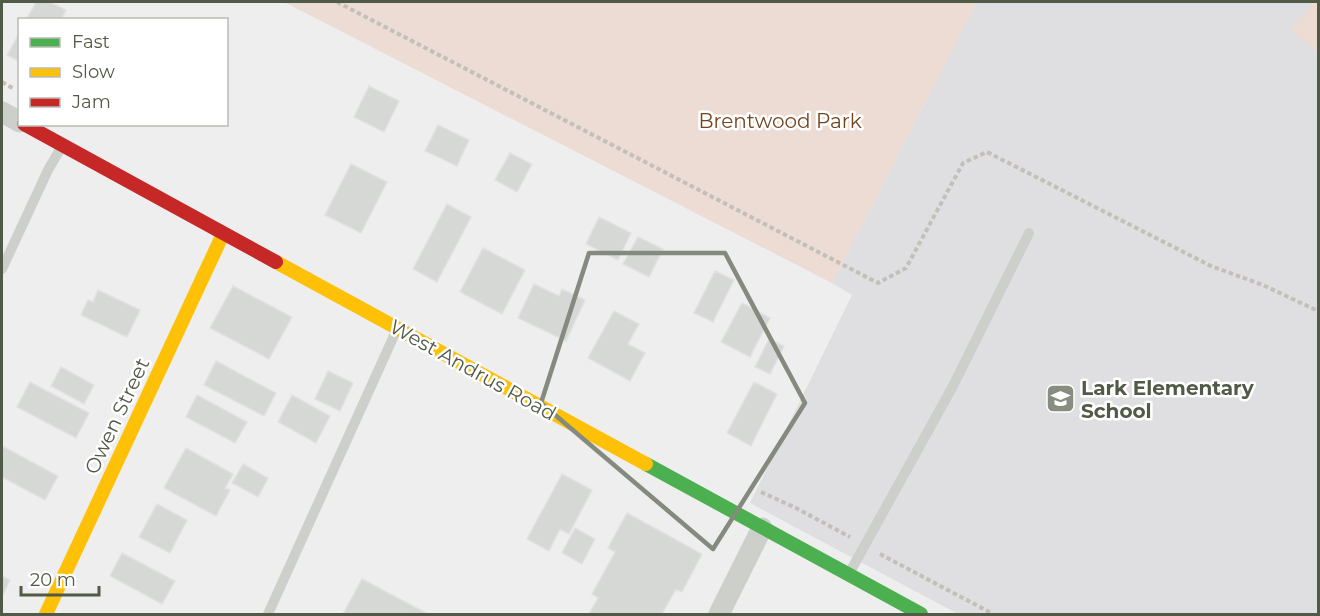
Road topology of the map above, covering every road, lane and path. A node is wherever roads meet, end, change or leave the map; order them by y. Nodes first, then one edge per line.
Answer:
1 (337, 2) edge
2 (2, 82) edge
3 (18, 91) edge
4 (2, 112) edge
5 (18, 121) edge
6 (27, 126) edge
7 (62, 146) junction
8 (1029, 233) dead end
9 (223, 234) junction
10 (2, 269) edge
11 (1318, 311) edge
12 (397, 328) junction
13 (762, 528) junction
14 (848, 575) junction
15 (46, 615) edge
16 (268, 615) edge
17 (719, 615) edge
18 (921, 615) edge

1 - 11 path
2 - 3 path
4 - 5 street
6 - 7 street, West Andrus Road
7 - 9 street, West Andrus Road
7 - 10 lane
8 - 14 lane
9 - 12 street, West Andrus Road
9 - 15 street, Owen Street
12 - 13 street, West Andrus Road
12 - 16 lane
13 - 14 street, West Andrus Road
13 - 17 street
14 - 18 street, West Andrus Road

